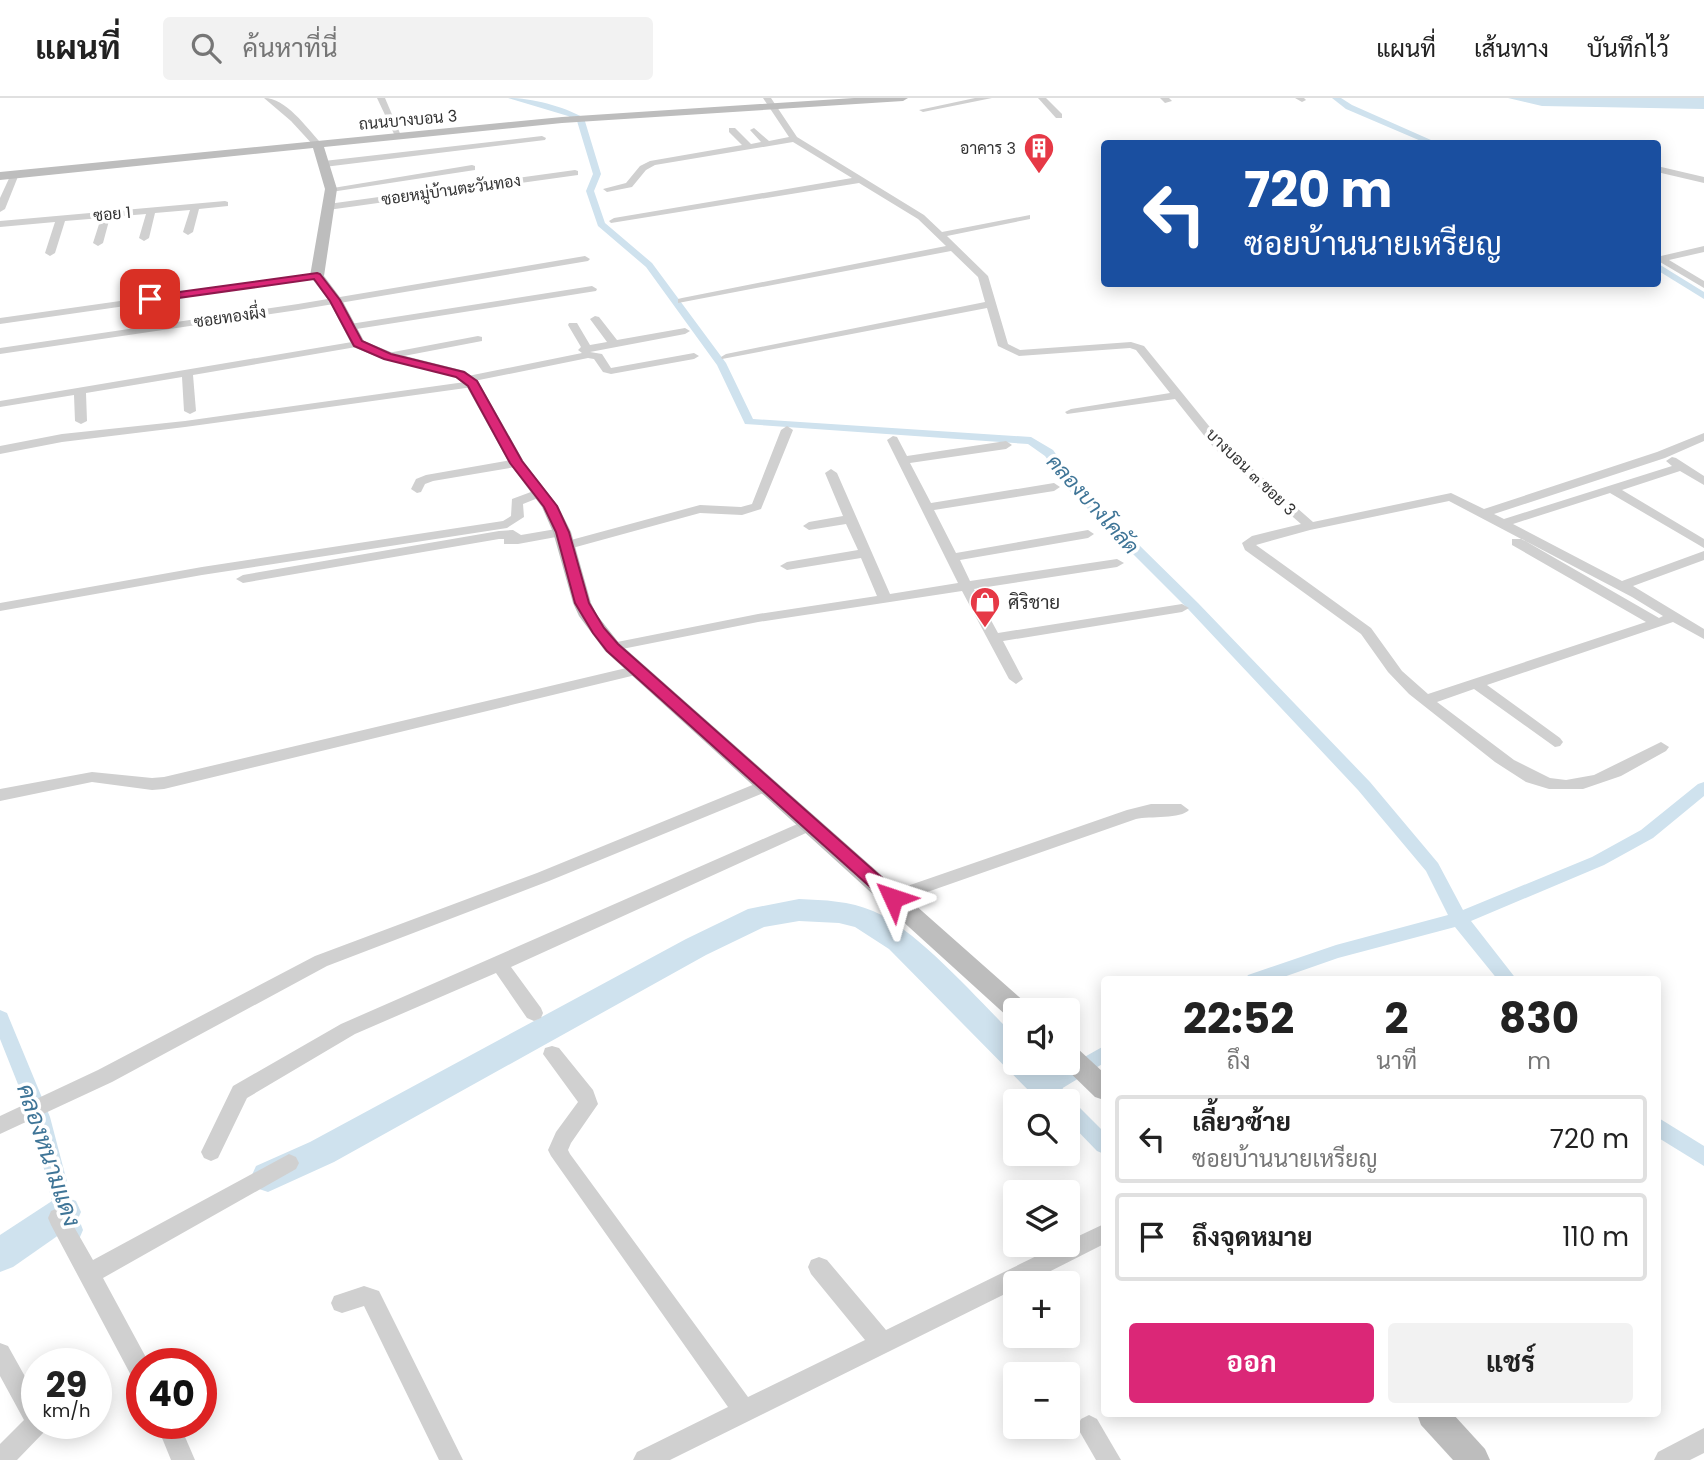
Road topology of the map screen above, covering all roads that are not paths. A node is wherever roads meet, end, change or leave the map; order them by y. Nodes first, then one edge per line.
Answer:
1 (268, 98) edge
2 (381, 98) edge
3 (903, 98) edge
4 (988, 98) edge
5 (1042, 98) edge
6 (877, 99) edge
7 (769, 102) edge
8 (923, 110) dead end
9 (1059, 116) dead end
10 (485, 128) junction
11 (732, 130) dead end
12 (754, 130) dead end
13 (399, 136) junction
14 (542, 138) dead end
15 (794, 139) junction
16 (317, 144) junction
17 (766, 144) junction
18 (490, 145) junction
19 (749, 147) junction
20 (324, 164) junction
21 (472, 168) dead end
22 (1661, 170) edge
23 (575, 173) dead end
24 (15, 174) junction
25 (0, 176) edge
26 (859, 180) junction
27 (1704, 180) edge
28 (331, 189) junction
29 (607, 189) dead end
30 (225, 204) dead end
31 (195, 207) junction
32 (328, 207) junction
33 (0, 209) edge
34 (151, 211) junction
35 (106, 215) junction
36 (1027, 217) dead end
37 (61, 218) junction
38 (614, 221) dead end
39 (0, 224) edge
40 (188, 232) dead end
41 (939, 234) junction
42 (144, 238) dead end
43 (98, 243) dead end
44 (953, 248) junction
45 (1704, 249) edge
46 (50, 253) dead end
47 (585, 259) dead end
48 (317, 276) junction
49 (1704, 285) edge
50 (592, 289) dead end
51 (335, 300) junction
52 (682, 301) dead end
53 (992, 304) junction
54 (595, 319) dead end
55 (0, 321) edge
56 (573, 325) dead end
57 (350, 327) junction
58 (685, 331) dead end
59 (478, 340) dead end
60 (358, 344) junction
61 (614, 344) junction
62 (587, 349) junction
63 (0, 351) edge
64 (387, 356) junction
65 (694, 356) dead end
66 (726, 357) dead end
67 (187, 373) junction
68 (467, 379) junction
69 (80, 391) junction
70 (1178, 395) junction
71 (0, 404) edge
72 (190, 411) dead end
73 (1071, 412) dead end
74 (81, 421) dead end
75 (788, 430) dead end
76 (1704, 437) edge
77 (893, 440) dead end
78 (1006, 445) dead end
79 (0, 450) edge
80 (1661, 455) junction
81 (903, 460) junction
82 (517, 463) junction
83 (1681, 467) junction
84 (831, 473) dead end
85 (1704, 481) edge
86 (1055, 487) dead end
87 (1610, 488) junction
88 (417, 489) dead end
89 (539, 493) junction
90 (1441, 499) junction
91 (927, 507) junction
92 (1483, 513) junction
93 (851, 519) junction
94 (1503, 523) junction
95 (809, 526) dead end
96 (1310, 526) junction
97 (1088, 534) dead end
98 (564, 539) junction
99 (518, 540) junction
100 (1704, 544) edge
101 (866, 553) junction
102 (451, 555) dead end
103 (1704, 555) edge
104 (953, 557) junction
105 (1117, 563) dead end
106 (787, 566) dead end
107 (243, 579) dead end
108 (966, 586) junction
109 (1621, 586) junction
110 (885, 599) junction
111 (0, 607) edge
112 (1182, 608) dead end
113 (1675, 617) junction
114 (1658, 622) junction
115 (1704, 635) edge
116 (995, 638) junction
117 (612, 647) junction
118 (639, 670) junction
119 (1016, 679) dead end
120 (1475, 683) junction
121 (1426, 700) junction
122 (1555, 741) dead end
123 (1661, 747) dead end
124 (767, 785) junction
125 (0, 795) edge
126 (1181, 810) dead end
127 (811, 824) junction
128 (893, 898) junction
129 (499, 964) junction
130 (1004, 998) edge
131 (534, 1013) dead end
132 (552, 1054) dead end
133 (1080, 1066) edge
134 (1101, 1086) edge
135 (8, 1122) edge
136 (211, 1152) dead end
137 (289, 1163) dead end
138 (58, 1218) dead end
139 (1101, 1235) edge
140 (819, 1267) dead end
141 (91, 1273) junction
142 (342, 1303) dead end
143 (883, 1344) junction
144 (129, 1348) edge
145 (0, 1354) edge
146 (21, 1393) edge
147 (745, 1412) junction
148 (1434, 1417) edge
149 (1089, 1427) dead end
150 (22, 1439) edge
151 (174, 1439) edge
152 (1704, 1440) edge
153 (1465, 1457) edge
154 (5, 1459) edge
155 (183, 1460) edge
156 (451, 1460) edge
157 (645, 1460) edge
158 (1109, 1460) edge
159 (1666, 1460) edge

1 - 16 street
2 - 13 street
3 - 6 street, ถนนบางบอน 3
4 - 8 street
5 - 9 street
6 - 7 street, ถนนบางบอน 3
7 - 10 street, ถนนบางบอน 3
7 - 15 street, บางบอน ๓ ซอย 3
10 - 13 street, ถนนบางบอน 3
10 - 18 street
11 - 19 street
12 - 17 street
13 - 16 street, ถนนบางบอน 3
14 - 18 street
15 - 17 street
15 - 26 street, บางบอน ๓ ซอย 3
16 - 20 street
16 - 24 street, ถนนบางบอน 3
17 - 19 street
18 - 20 street
19 - 29 street
20 - 28 street
21 - 28 street
22 - 27 street
23 - 32 street, ซอยหมู่บ้านตะวันทอง
24 - 25 street, ถนนบางบอน 3
24 - 33 street
26 - 38 street
26 - 41 street, บางบอน ๓ ซอย 3
28 - 32 street
30 - 31 street, ซอย 1
31 - 34 street, ซอย 1
31 - 40 street
32 - 48 street
34 - 35 street, ซอย 1
34 - 42 street
35 - 37 street, ซอย 1
35 - 43 street
36 - 41 street
37 - 39 street, ซอย 1
37 - 46 street
41 - 44 street, บางบอน ๓ ซอย 3
44 - 52 street
44 - 53 street, บางบอน ๓ ซอย 3
45 - 49 street
47 - 51 street, ซอยทองผึ่ง
48 - 51 street
48 - 55 street
50 - 57 street
51 - 57 street
51 - 63 street, ซอยทองผึ่ง
53 - 66 street
53 - 70 street, บางบอน ๓ ซอย 3
54 - 61 street
56 - 62 street
57 - 60 street
58 - 61 street
59 - 64 street
60 - 64 street
60 - 67 street
61 - 62 street
62 - 68 street
64 - 68 street
65 - 68 street
67 - 69 street
67 - 72 street
68 - 79 street
68 - 82 street
69 - 71 street
69 - 74 street
70 - 73 street
70 - 96 street, บางบอน ๓ ซอย 3
75 - 98 street
76 - 80 street
77 - 81 street
78 - 81 street
80 - 83 street
80 - 92 street
81 - 91 street
82 - 88 street
82 - 89 street
83 - 85 street
83 - 87 street
84 - 93 street
86 - 91 street
87 - 94 street
87 - 100 street
89 - 98 street
89 - 111 street
90 - 92 street
90 - 96 street
90 - 114 street
91 - 104 street
92 - 94 street
93 - 95 street
93 - 101 street
94 - 109 street
96 - 121 street, บางบอน ๓ ซอย 3
97 - 104 street
98 - 99 street
98 - 117 street
99 - 102 street
99 - 107 street
101 - 106 street
101 - 110 street
103 - 109 street
104 - 108 street
105 - 108 street
108 - 110 street
108 - 116 street
109 - 113 street
110 - 117 street
112 - 116 street
113 - 114 street
113 - 115 street
114 - 120 street
116 - 119 street
117 - 118 street
118 - 124 street
118 - 125 street
120 - 121 street
120 - 122 street
121 - 123 street, บางบอน ๓ ซอย 3
124 - 127 street
124 - 135 street
126 - 128 street
127 - 128 street
127 - 129 street
128 - 130 street
129 - 131 street
129 - 136 street
132 - 147 street
133 - 134 street
137 - 141 street
138 - 141 street
139 - 143 street
140 - 143 street
141 - 144 street
142 - 156 street
143 - 147 street
145 - 146 street
147 - 157 street
148 - 153 street
149 - 158 street
150 - 154 street
151 - 155 street
152 - 159 street

